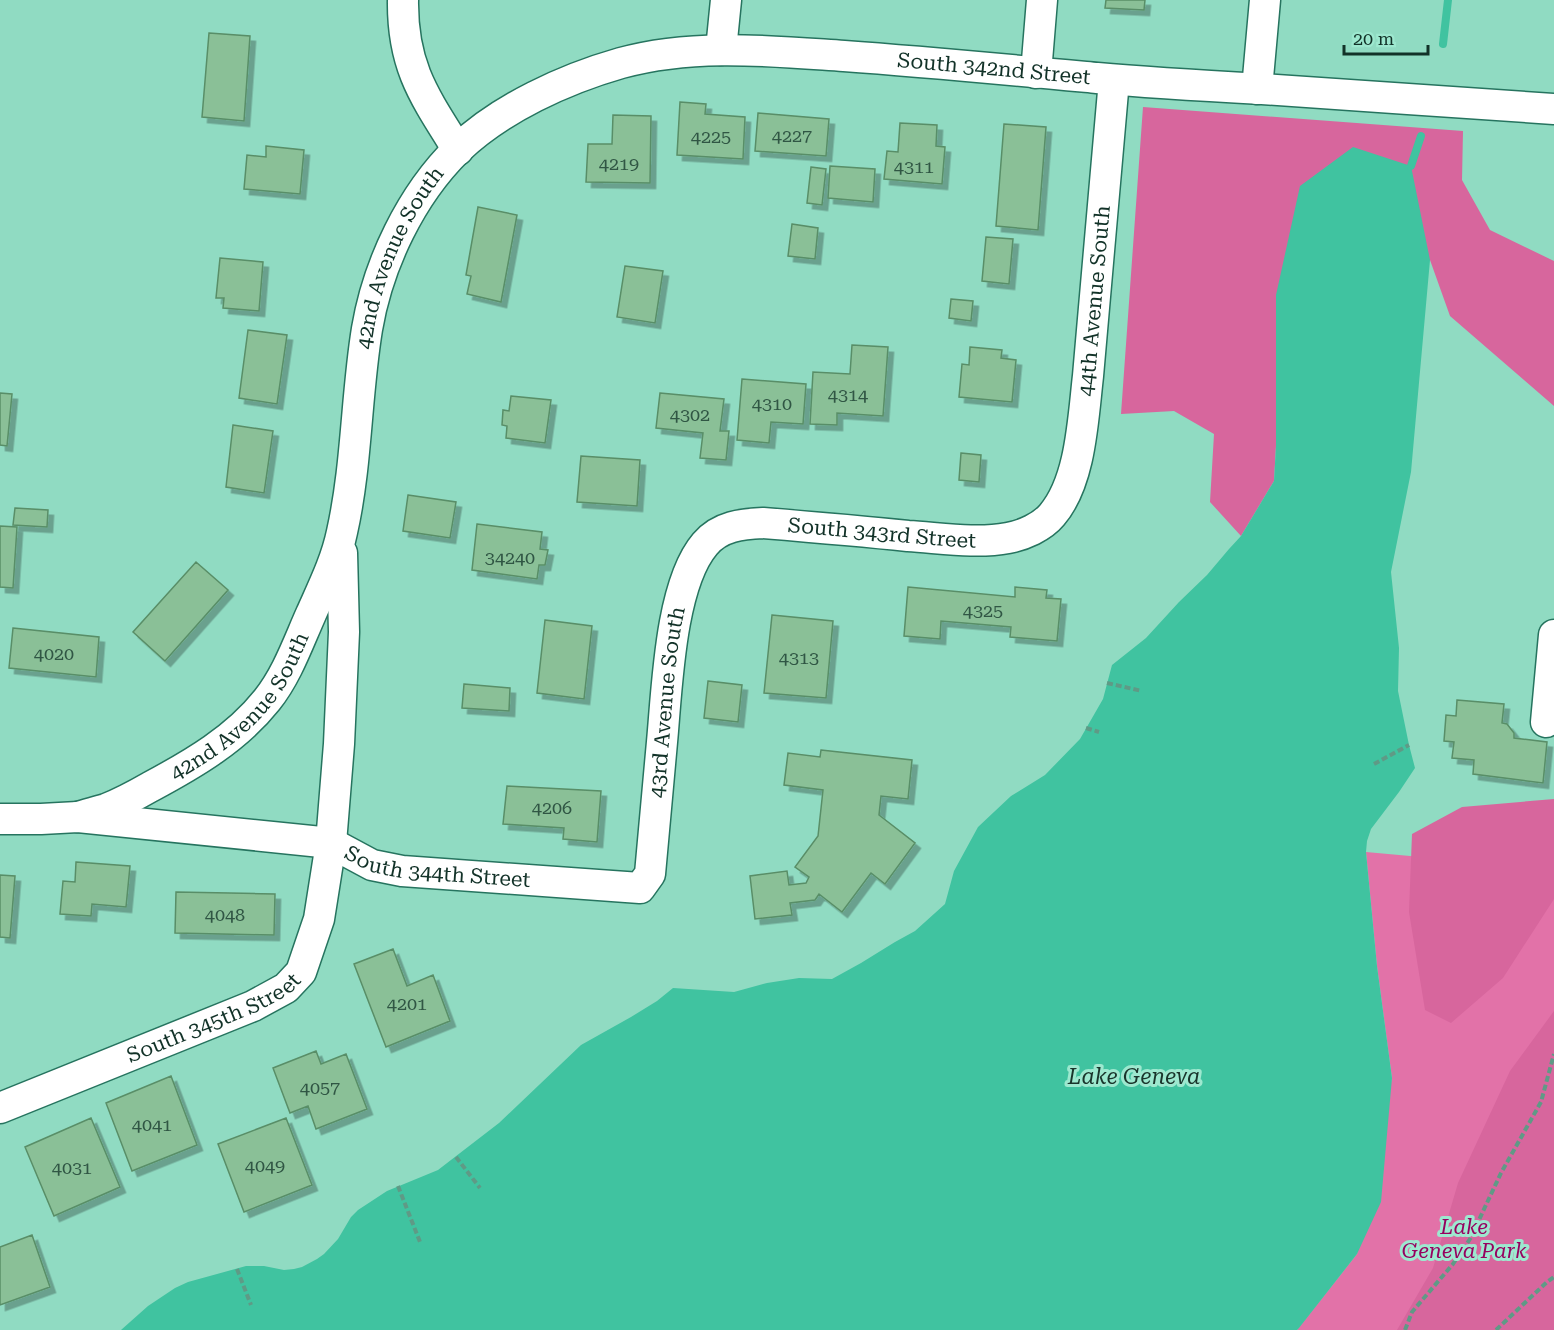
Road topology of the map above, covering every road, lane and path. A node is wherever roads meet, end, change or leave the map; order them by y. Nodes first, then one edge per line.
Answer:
1 (403, 0) edge
2 (726, 0) edge
3 (1042, 0) edge
4 (1265, 0) edge
5 (722, 50) junction
6 (1036, 73) junction
7 (1114, 80) junction
8 (1257, 89) junction
9 (1554, 109) edge
10 (458, 150) junction
11 (1052, 516) joint
12 (341, 536) junction
13 (711, 538) joint
14 (1554, 635) edge
15 (1107, 683) dead end
16 (1142, 691) dead end
17 (1546, 722) dead end
18 (1086, 728) dead end
19 (1099, 732) dead end
20 (1409, 745) dead end
21 (1374, 764) dead end
22 (78, 817) junction
23 (0, 819) edge
24 (331, 843) junction
25 (650, 874) joint
26 (1554, 1054) edge
27 (0, 1108) edge
28 (456, 1157) dead end
29 (398, 1186) dead end
30 (480, 1188) dead end
31 (420, 1242) dead end
32 (237, 1269) dead end
33 (1554, 1277) edge
34 (251, 1305) dead end
35 (1405, 1330) edge
36 (1496, 1330) edge

1 - 10 street, 42nd Avenue South
2 - 5 street
3 - 6 street
4 - 8 street
5 - 6 street, South 342nd Street
5 - 10 street, South 342nd Street
6 - 7 street, South 342nd Street
7 - 8 street, South 342nd Street
7 - 11 street, 44th Avenue South
8 - 9 street, South 342nd Street
10 - 12 street, 42nd Avenue South
11 - 13 street, South 343rd Street
12 - 22 street, 42nd Avenue South
12 - 24 street, 42nd Avenue South
13 - 25 street, 43rd Avenue South
14 - 17 street
15 - 16 path
18 - 19 path
20 - 21 path
22 - 23 street
22 - 24 street, South 344th Street
24 - 25 street, South 344th Street
24 - 27 street, South 345th Street
26 - 35 path
28 - 30 path
29 - 31 path
32 - 34 path
33 - 36 path

